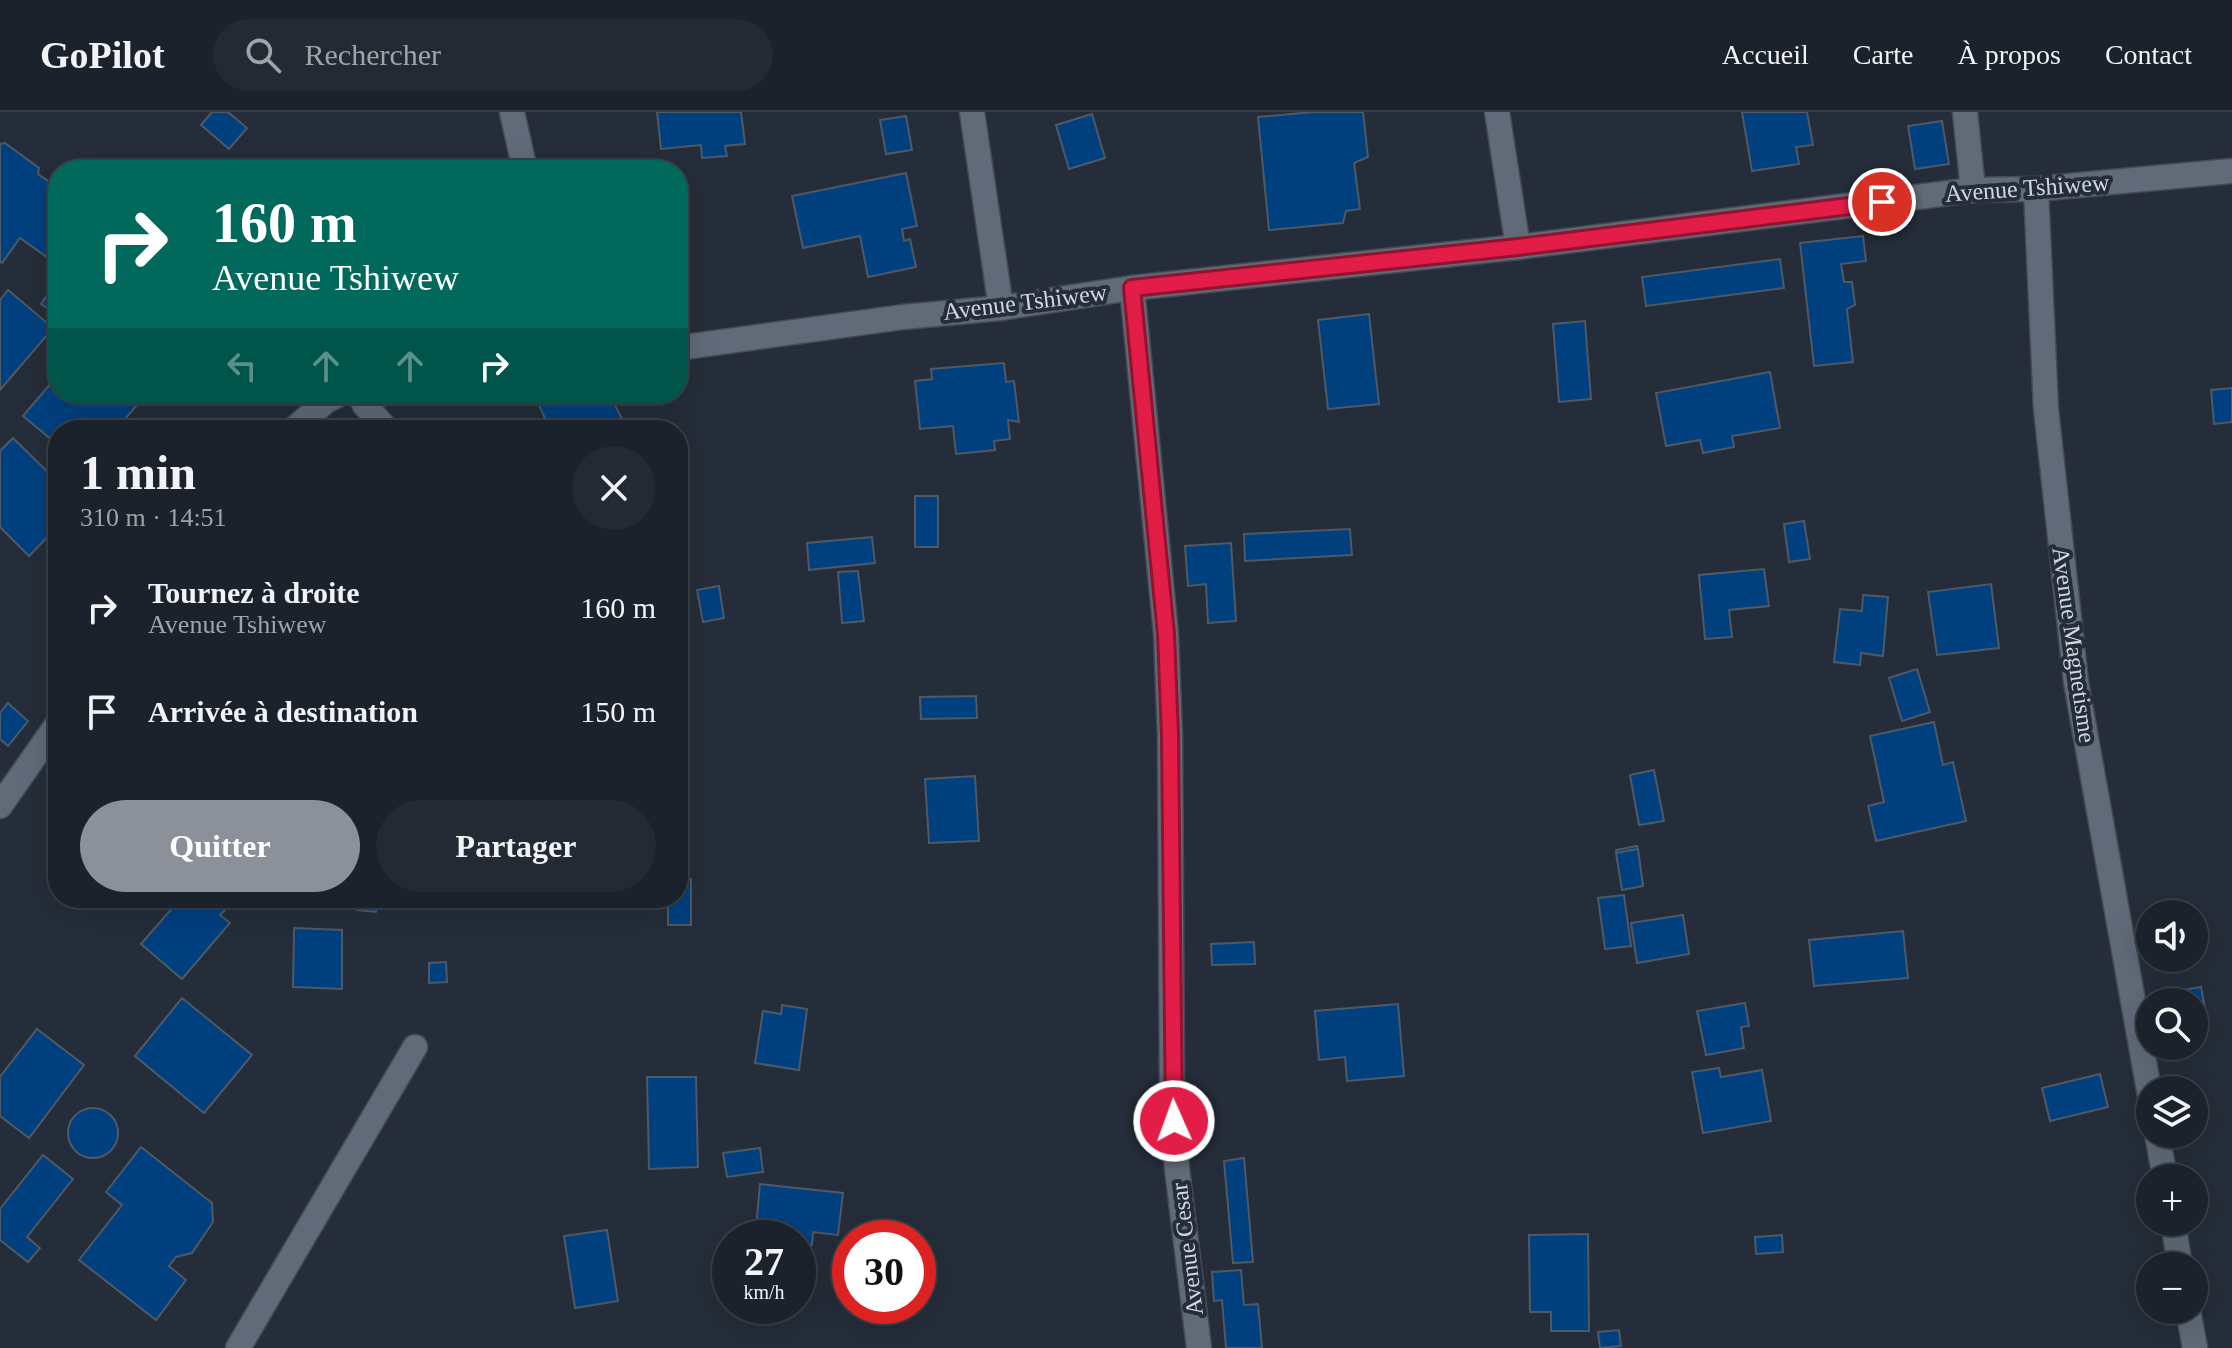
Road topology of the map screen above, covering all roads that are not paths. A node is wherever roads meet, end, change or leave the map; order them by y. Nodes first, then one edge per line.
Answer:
1 (512, 112) edge
2 (972, 112) edge
3 (1497, 112) edge
4 (1965, 112) edge
5 (523, 160) edge
6 (2232, 171) edge
7 (2036, 189) junction
8 (1973, 190) junction
9 (1518, 247) junction
10 (1132, 288) junction
11 (1001, 308) junction
12 (688, 347) edge
13 (323, 404) edge
14 (364, 404) edge
15 (304, 420) edge
16 (378, 420) edge
17 (48, 737) edge
18 (0, 806) edge
19 (415, 1047) dead end
20 (2146, 1076) edge
21 (2191, 1324) edge
22 (238, 1348) edge
23 (1199, 1348) edge
24 (2195, 1348) edge

1 - 5 street
2 - 11 street
3 - 9 street
4 - 8 street
6 - 7 street, Avenue Tshiwew
7 - 8 street, Avenue Tshiwew
7 - 20 street, Avenue Magnetisme
8 - 9 street, Avenue Tshiwew
9 - 10 street, Avenue Tshiwew
10 - 11 street, Avenue Tshiwew
10 - 23 street, Avenue Cesar
11 - 12 street, Avenue Tshiwew
13 - 15 street
14 - 16 street
17 - 18 street
19 - 22 street
21 - 24 street

